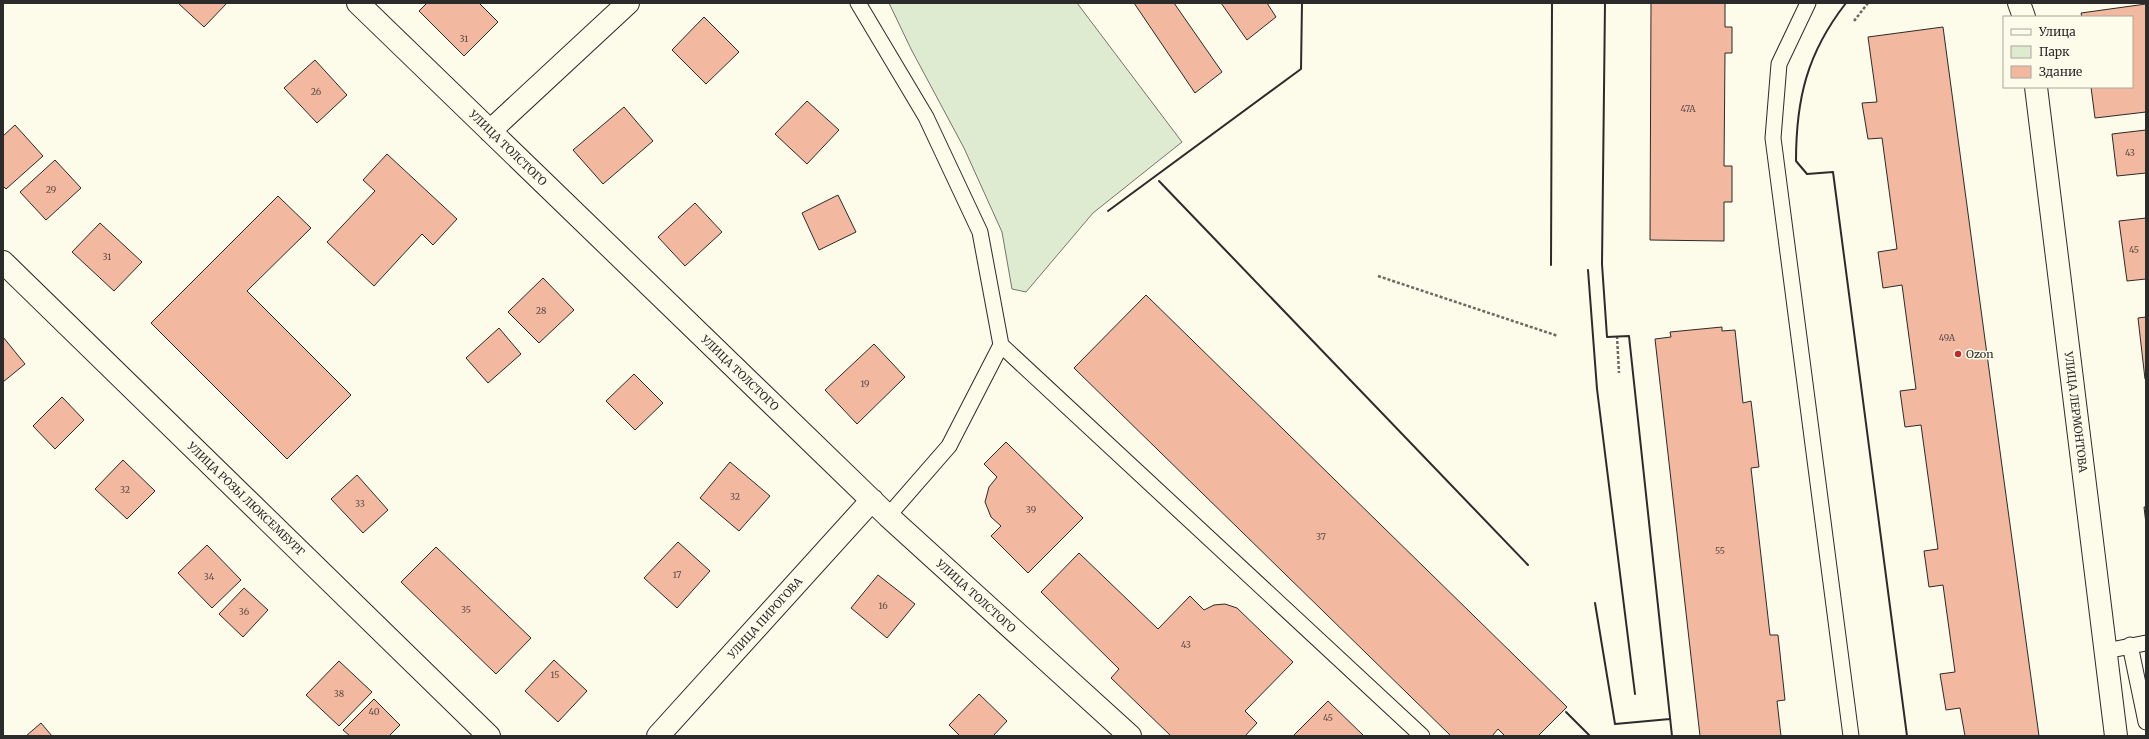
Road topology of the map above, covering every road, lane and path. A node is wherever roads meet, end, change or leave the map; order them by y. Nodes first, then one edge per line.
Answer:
1 (358, 3) edge
2 (628, 3) edge
3 (858, 3) edge
4 (1808, 3) edge
5 (1868, 3) edge
6 (2019, 3) edge
7 (2024, 16) edge
8 (1854, 21) dead end
9 (2036, 88) edge
10 (490, 131) junction
11 (3, 262) edge
12 (1378, 276) dead end
13 (1558, 336) dead end
14 (1617, 336) dead end
15 (1001, 345) junction
16 (1619, 373) dead end
17 (872, 500) junction
18 (888, 516) junction
19 (2146, 643) edge
20 (2130, 645) junction
21 (2106, 651) junction
22 (2146, 722) edge
23 (489, 736) edge
24 (658, 736) edge
25 (1130, 736) edge
26 (1422, 736) edge
27 (1851, 736) edge
28 (2116, 736) edge

1 - 10 street, УЛИЦА ТОЛСТОГО
2 - 10 street
3 - 15 lane
4 - 27 lane
5 - 8 path
6 - 7 street
9 - 21 street, УЛИЦА ЛЕРМОНТОВА
10 - 17 street, УЛИЦА ТОЛСТОГО
11 - 23 street, УЛИЦА РОЗЫ ЛЮКСЕМБУРГ
12 - 13 path
14 - 16 path
15 - 18 lane
15 - 26 lane
17 - 18 street, УЛИЦА ТОЛСТОГО
17 - 24 street, УЛИЦА ПИРОГОВА
18 - 25 street, УЛИЦА ТОЛСТОГО
19 - 20 lane
20 - 21 lane
20 - 22 lane
21 - 28 street, УЛИЦА ЛЕРМОНТОВА

